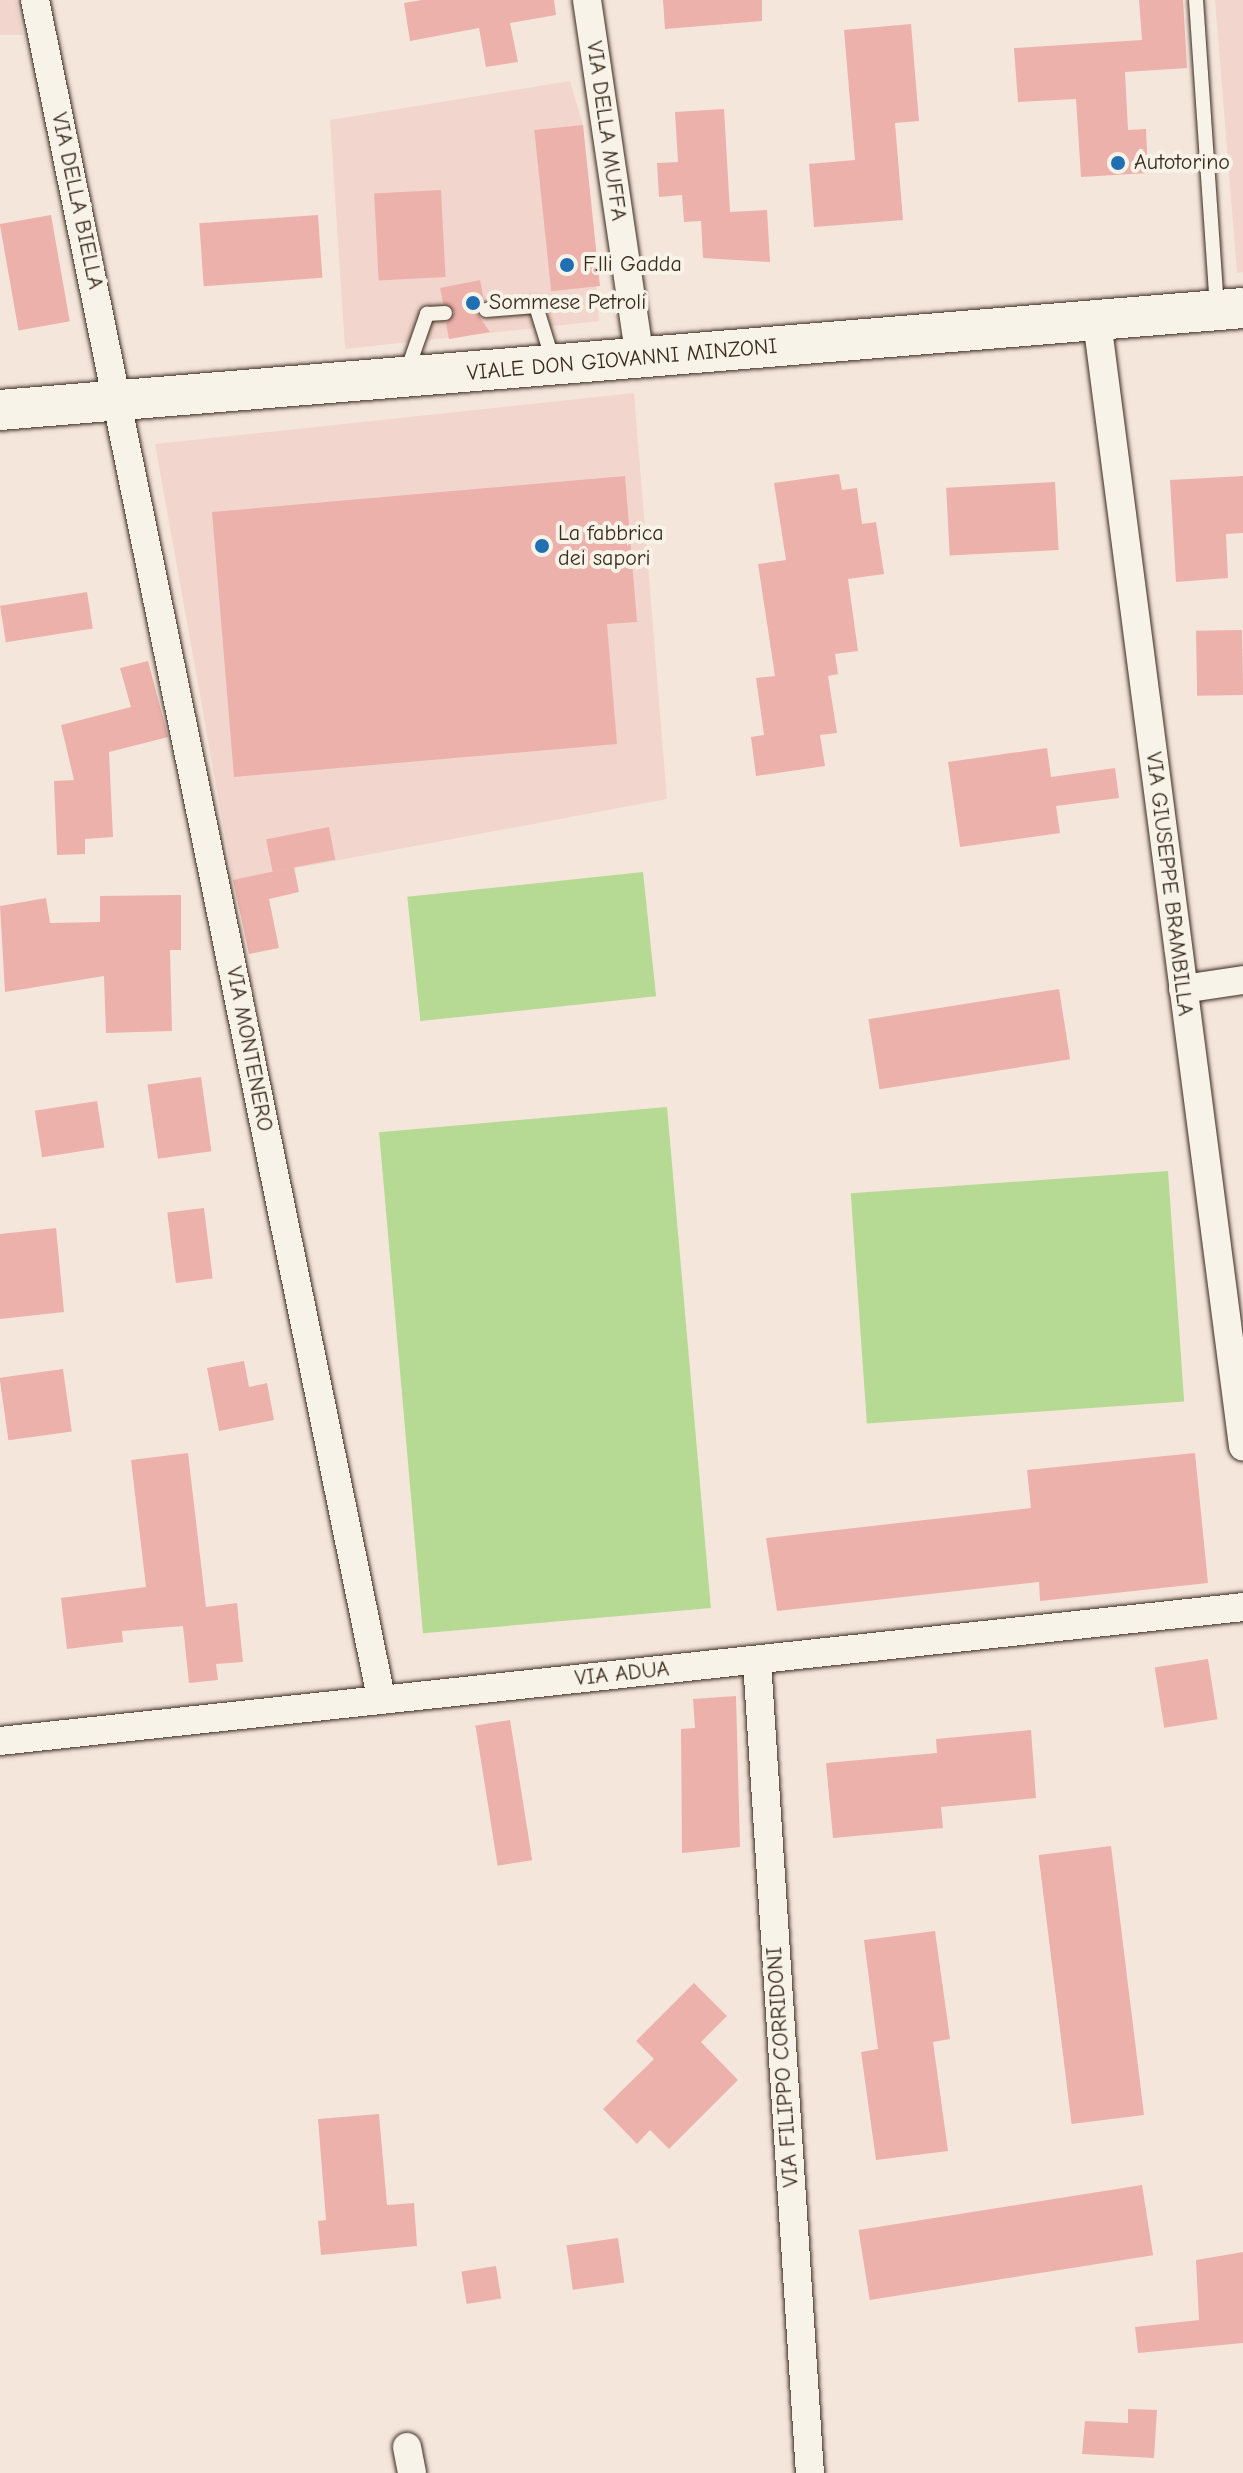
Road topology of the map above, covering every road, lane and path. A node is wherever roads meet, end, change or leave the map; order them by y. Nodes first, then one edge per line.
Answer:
1 (35, 0) edge
2 (587, 0) edge
3 (1196, 0) edge
4 (486, 310) dead end
5 (1230, 310) edge
6 (445, 313) dead end
7 (1097, 321) junction
8 (640, 358) junction
9 (554, 365) junction
10 (404, 378) junction
11 (118, 401) junction
12 (0, 410) edge
13 (1243, 980) edge
14 (1183, 989) junction
15 (1236, 1346) edge
16 (1243, 1447) edge
17 (1243, 1607) edge
18 (757, 1661) junction
19 (381, 1697) junction
20 (0, 1741) edge
21 (810, 2473) edge

1 - 11 street, VIA DELLA BIELLA
2 - 8 street, VIA DELLA MUFFA
3 - 5 lane
4 - 9 lane
5 - 7 street, VIALE DON GIOVANNI MINZONI
6 - 10 lane
7 - 8 street, VIALE DON GIOVANNI MINZONI
7 - 14 street, VIA GIUSEPPE BRAMBILLA
8 - 9 street, VIALE DON GIOVANNI MINZONI
9 - 10 street, VIALE DON GIOVANNI MINZONI
10 - 11 street, VIALE DON GIOVANNI MINZONI
11 - 12 street, VIALE DON GIOVANNI MINZONI
11 - 19 street, VIA MONTENERO
13 - 14 street
14 - 15 street, VIA GIUSEPPE BRAMBILLA
15 - 16 street, VIA GIUSEPPE BRAMBILLA
17 - 18 street, VIA ADUA
18 - 19 street, VIA ADUA
18 - 21 street, VIA FILIPPO CORRIDONI
19 - 20 street, VIA ADUA

